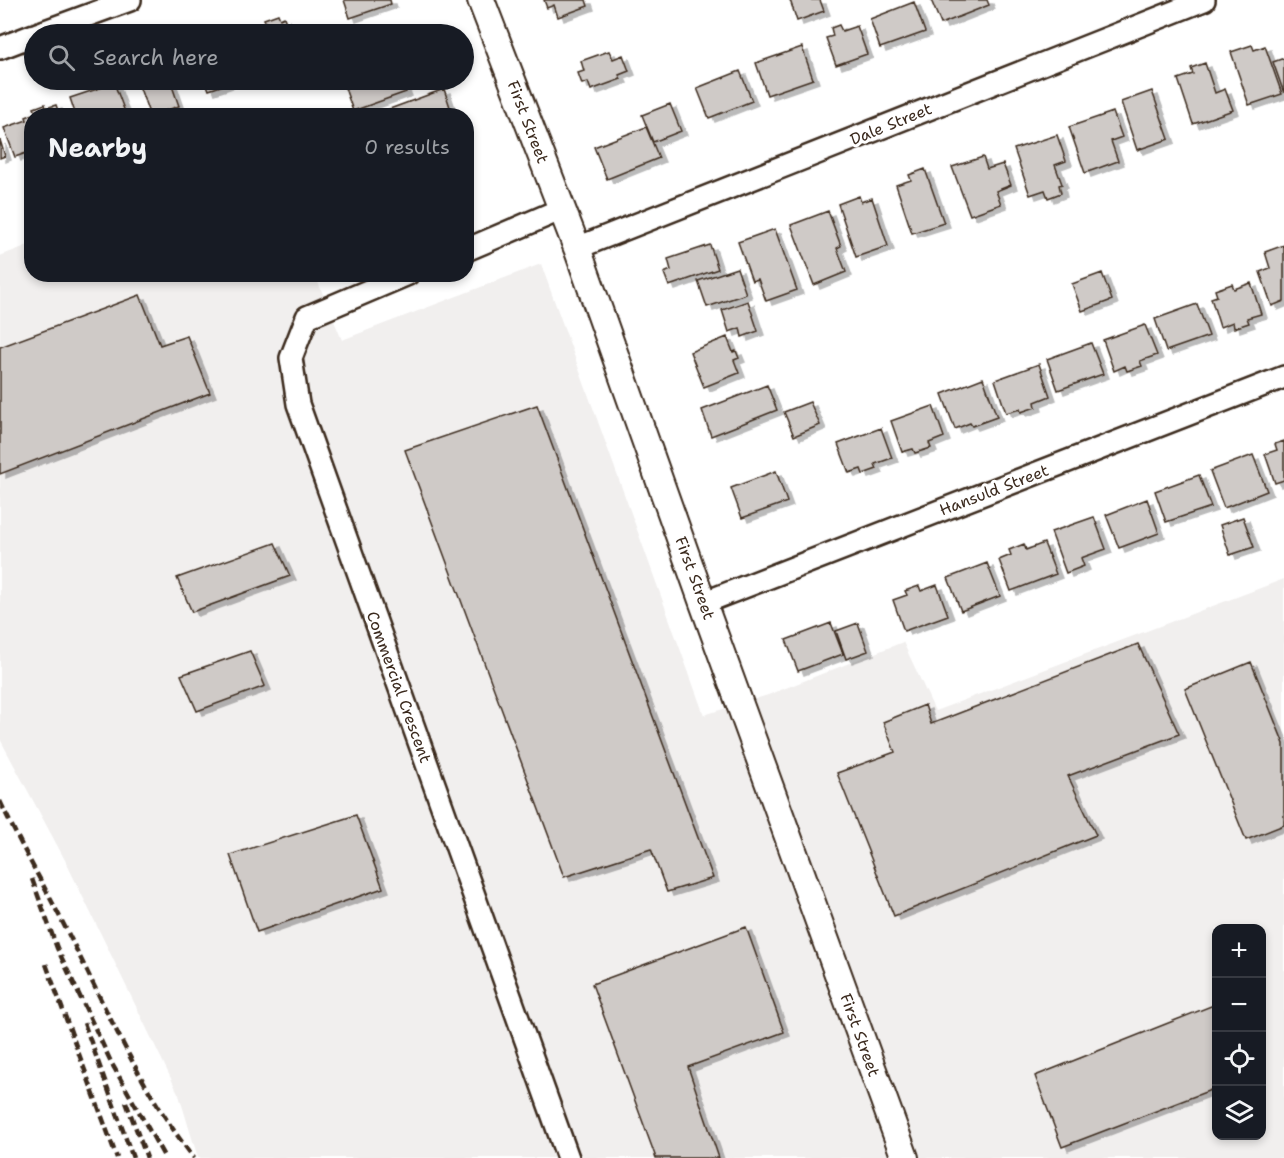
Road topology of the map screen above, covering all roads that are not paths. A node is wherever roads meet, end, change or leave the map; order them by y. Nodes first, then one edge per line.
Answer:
1 (130, 0) edge
2 (481, 0) edge
3 (1204, 0) edge
4 (66, 24) edge
5 (24, 39) edge
6 (0, 48) edge
7 (562, 209) junction
8 (474, 247) edge
9 (577, 248) junction
10 (389, 282) edge
11 (1284, 377) edge
12 (703, 603) junction
13 (568, 1158) edge
14 (905, 1158) edge

1 - 4 street
2 - 7 street, First Street
3 - 9 street, Dale Street
5 - 6 street
7 - 8 street
7 - 9 street, First Street
9 - 12 street, First Street
10 - 13 street, Commercial Crescent
11 - 12 street, Hansuld Street
12 - 14 street, First Street

